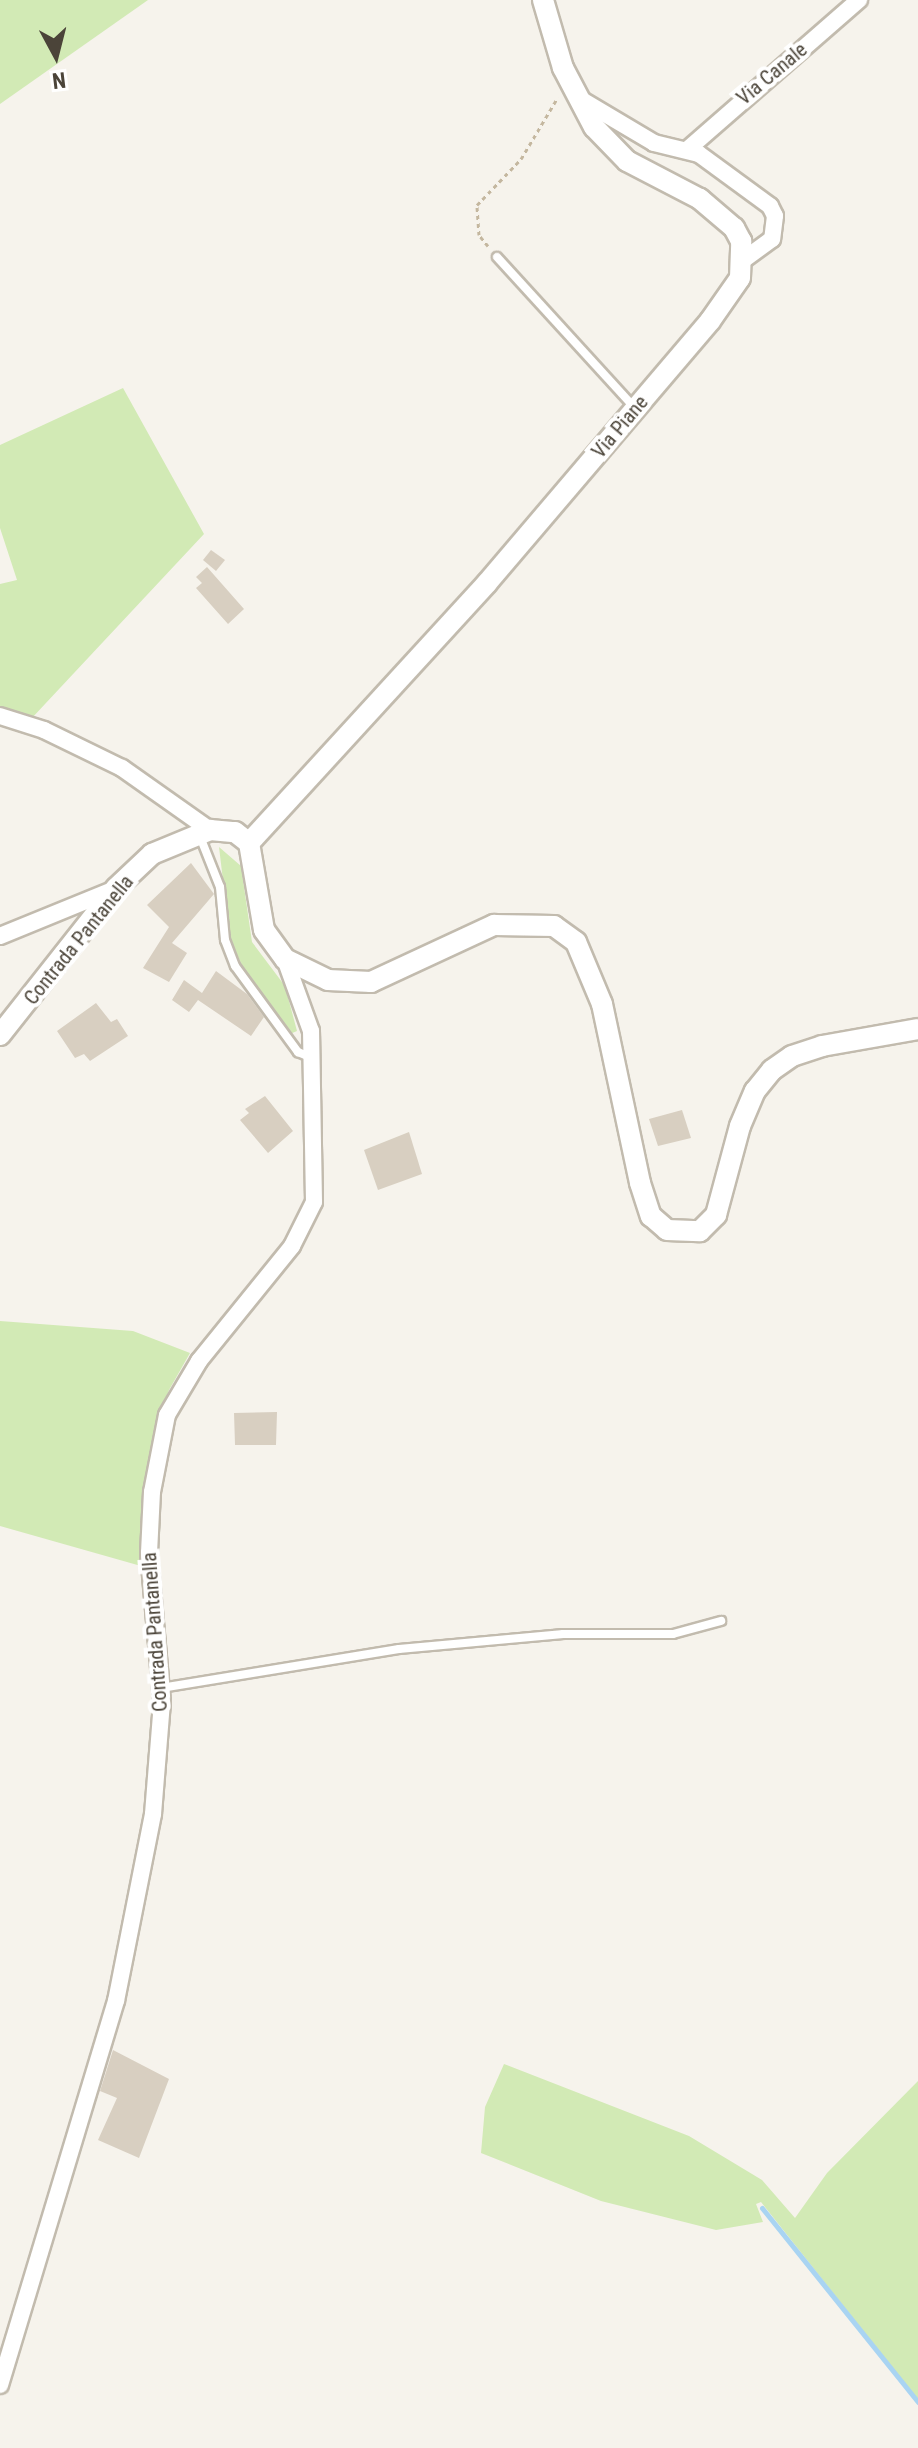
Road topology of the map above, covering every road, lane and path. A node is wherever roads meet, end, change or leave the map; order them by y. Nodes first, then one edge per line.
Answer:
1 (543, 0) edge
2 (859, 0) edge
3 (572, 88) junction
4 (688, 149) junction
5 (497, 257) joint
6 (743, 260) junction
7 (636, 408) junction
8 (0, 716) edge
9 (204, 832) junction
10 (249, 843) junction
11 (116, 888) junction
12 (0, 936) edge
13 (285, 959) junction
14 (918, 1029) edge
15 (0, 1035) edge
16 (313, 1059) junction
17 (721, 1621) dead end
18 (161, 1688) junction
19 (0, 2385) edge

1 - 3 street
2 - 4 street, Via Canale
3 - 4 street
3 - 5 path
3 - 6 street
4 - 6 street
5 - 7 lane
6 - 7 street, Via Piane
7 - 10 street, Via Piane
8 - 9 street
9 - 10 street
9 - 11 street, Contrada Pantanella
9 - 16 lane
10 - 13 street
11 - 12 street
11 - 15 street, Contrada Pantanella
13 - 14 street
13 - 16 street, Contrada Pantanella
16 - 18 street, Contrada Pantanella
17 - 18 lane
18 - 19 street, Contrada Pantanella

